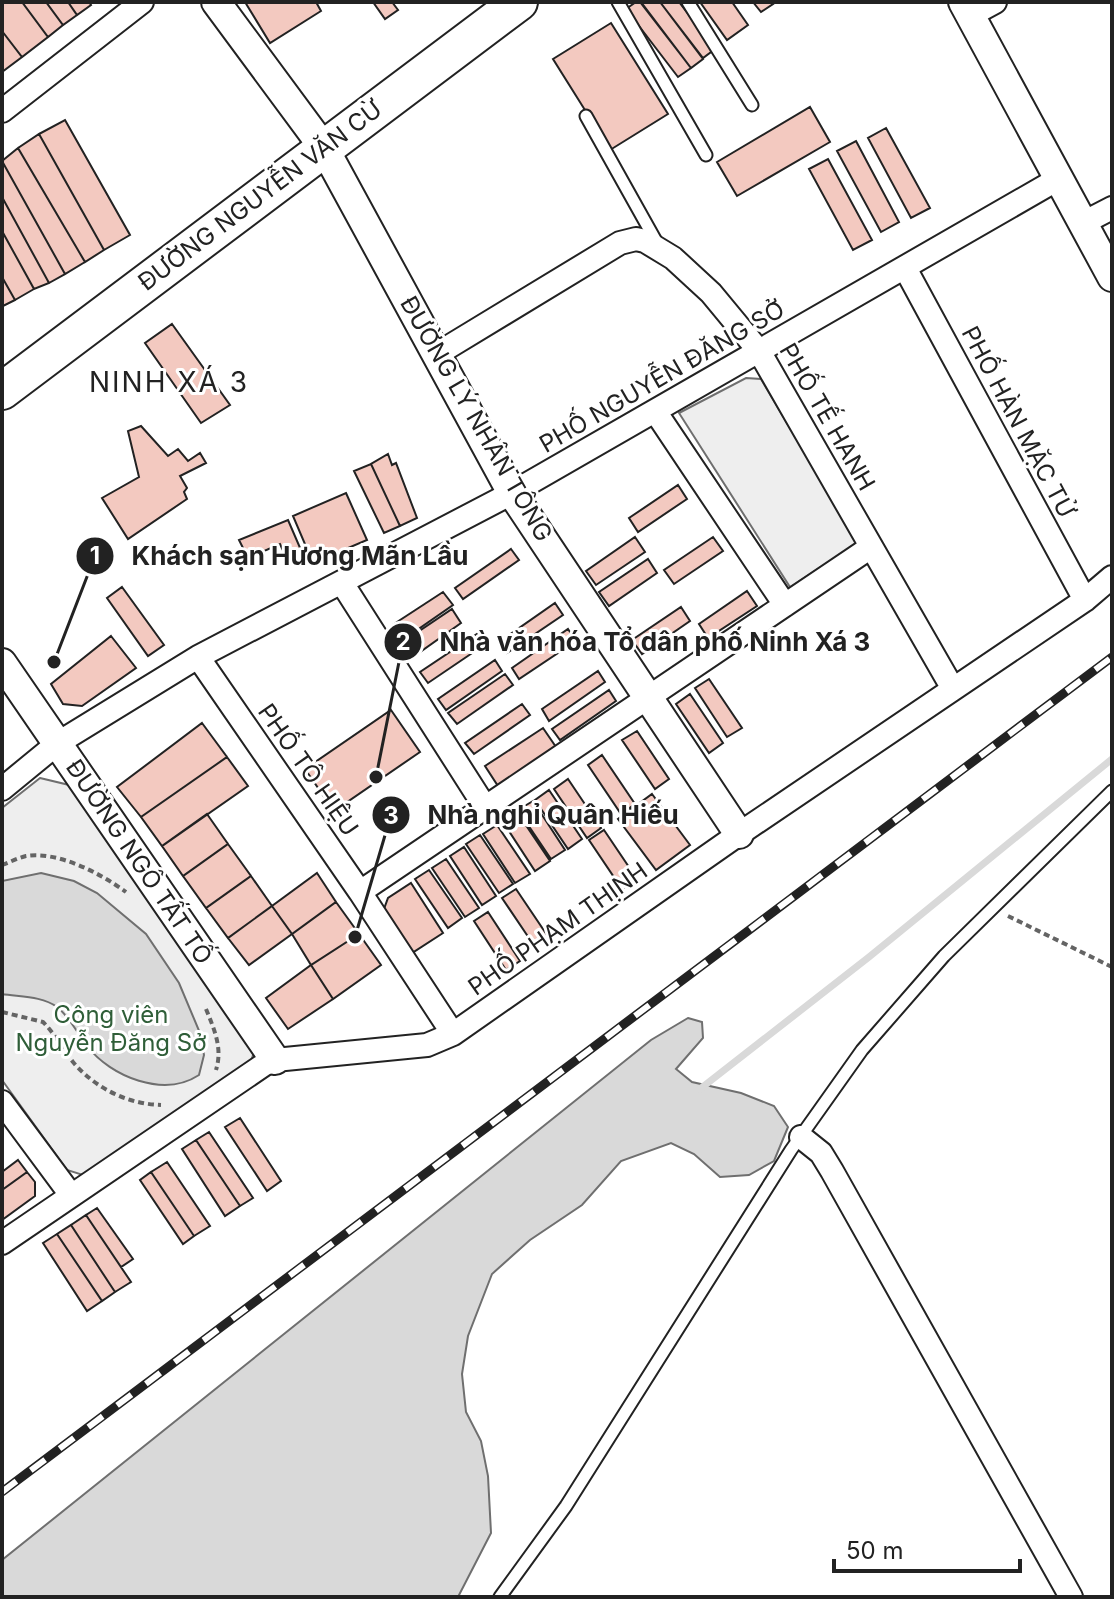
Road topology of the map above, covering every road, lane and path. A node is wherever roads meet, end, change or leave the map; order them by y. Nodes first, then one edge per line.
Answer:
1 (142, 2) edge
2 (216, 2) edge
3 (519, 2) edge
4 (618, 2) edge
5 (688, 2) edge
6 (977, 6) edge
7 (752, 105) dead end
8 (2, 111) edge
9 (586, 116) dead end
10 (324, 148) junction
11 (706, 155) dead end
12 (1058, 179) junction
13 (1112, 208) edge
14 (1083, 223) junction
15 (661, 250) junction
16 (905, 268) junction
17 (1112, 277) edge
18 (759, 351) junction
19 (437, 354) junction
20 (2, 391) edge
21 (655, 411) junction
22 (512, 493) junction
23 (871, 547) junction
24 (1112, 577) edge
25 (342, 583) junction
26 (1085, 600) junction
27 (785, 605) junction
28 (198, 657) junction
29 (2, 663) edge
30 (953, 689) junction
31 (648, 697) junction
32 (58, 743) junction
33 (2, 789) edge
34 (1112, 791) edge
35 (485, 807) junction
36 (739, 834) junction
37 (2, 865) edge
38 (360, 892) junction
39 (133, 897) dead end
40 (992, 908) junction
41 (1112, 967) edge
42 (204, 1004) dead end
43 (2, 1012) edge
44 (453, 1034) junction
45 (275, 1060) junction
46 (213, 1076) dead end
47 (2, 1102) edge
48 (169, 1105) dead end
49 (801, 1137) junction
50 (71, 1195) junction
51 (2, 1243) edge
52 (500, 1597) edge
53 (1071, 1597) edge

1 - 8 street
2 - 10 street, ĐƯỜNG LÝ NHÂN TÔNG
3 - 10 main road, ĐƯỜNG NGUYỄN VĂN CỪ
4 - 11 lane
5 - 7 lane
6 - 12 street
9 - 15 lane
10 - 19 street, ĐƯỜNG LÝ NHÂN TÔNG
10 - 20 main road, ĐƯỜNG NGUYỄN VĂN CỪ
12 - 14 street
12 - 16 street, PHỐ NGUYỄN ĐĂNG SỞ
13 - 14 street
14 - 17 street
15 - 18 street, PHỐ TẾ HANH
15 - 19 street, PHỐ TẾ HANH
16 - 18 street, PHỐ NGUYỄN ĐĂNG SỞ
16 - 26 street, PHỐ HÀN MẶC TỬ
18 - 21 street, PHỐ NGUYỄN ĐĂNG SỞ
18 - 23 street, PHỐ TẾ HANH
19 - 22 street, ĐƯỜNG LÝ NHÂN TÔNG
21 - 22 street, PHỐ NGUYỄN ĐĂNG SỞ
21 - 27 street
22 - 25 street, PHỐ NGUYỄN ĐĂNG SỞ
22 - 31 street, ĐƯỜNG LÝ NHÂN TÔNG
23 - 27 street
23 - 30 street, PHỐ TẾ HANH
24 - 26 street, PHỐ PHẠM THỊNH
25 - 28 street, PHỐ NGUYỄN ĐĂNG SỞ
25 - 35 street
26 - 30 street, PHỐ PHẠM THỊNH
27 - 31 street
28 - 32 street, PHỐ NGUYỄN ĐĂNG SỞ
28 - 38 street, PHỐ TÔ HIỆU
29 - 32 street, ĐƯỜNG NGÔ TẤT TỐ
30 - 36 street, PHỐ PHẠM THỊNH
31 - 35 street
31 - 36 street, ĐƯỜNG LÝ NHÂN TÔNG
32 - 33 street, PHỐ NGUYỄN ĐĂNG SỞ
32 - 45 street, ĐƯỜNG NGÔ TẤT TỐ
34 - 40 lane
35 - 38 street
36 - 44 street, PHỐ PHẠM THỊNH
37 - 39 path
38 - 44 street, PHỐ TÔ HIỆU
40 - 41 path
40 - 49 lane
42 - 46 path
43 - 48 path
44 - 45 street, PHỐ PHẠM THỊNH
45 - 50 street, PHỐ PHẠM THỊNH
47 - 50 street
49 - 52 lane
49 - 53 street
50 - 51 street, PHỐ PHẠM THỊNH

